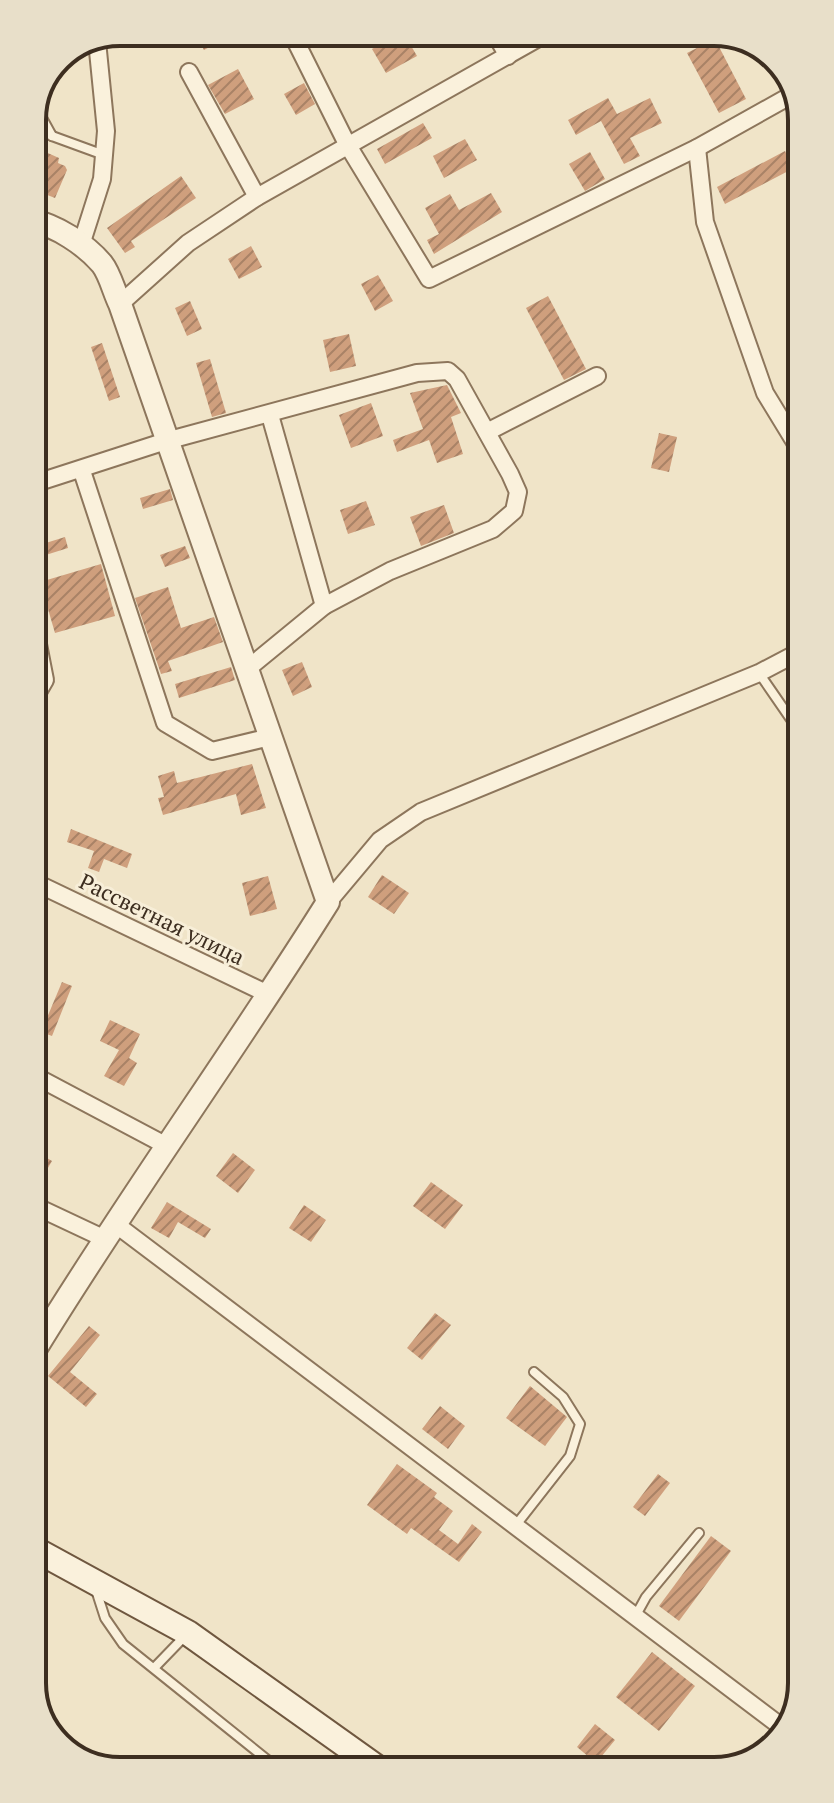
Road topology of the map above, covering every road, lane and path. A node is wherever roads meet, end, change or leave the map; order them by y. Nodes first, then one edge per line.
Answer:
1 (298, 46) edge
2 (502, 46) edge
3 (525, 46) edge
4 (98, 49) edge
5 (508, 56) junction
6 (189, 72) dead end
7 (785, 99) edge
8 (46, 125) edge
9 (46, 132) edge
10 (52, 136) junction
11 (347, 144) junction
12 (697, 148) junction
13 (104, 155) junction
14 (257, 197) junction
15 (46, 224) edge
16 (81, 245) junction
17 (120, 304) junction
18 (597, 376) dead end
19 (270, 415) junction
20 (788, 431) edge
21 (487, 432) junction
22 (166, 441) junction
23 (82, 471) junction
24 (46, 481) edge
25 (324, 606) junction
26 (788, 658) edge
27 (246, 670) junction
28 (759, 673) junction
29 (788, 715) edge
30 (270, 737) junction
31 (46, 888) edge
32 (328, 902) junction
33 (270, 995) junction
34 (46, 1082) edge
35 (167, 1146) junction
36 (46, 1210) edge
37 (108, 1231) junction
38 (46, 1332) edge
39 (534, 1372) dead end
40 (516, 1525) junction
41 (699, 1533) dead end
42 (46, 1555) edge
43 (93, 1578) junction
44 (636, 1615) junction
45 (188, 1633) junction
46 (155, 1667) junction
47 (776, 1723) edge
48 (264, 1757) edge
49 (362, 1757) edge

1 - 11 street
2 - 5 street
3 - 5 street
4 - 13 street
5 - 11 street
6 - 14 street
7 - 12 street
8 - 10 lane
9 - 10 lane
10 - 13 lane
11 - 12 street
11 - 14 street
12 - 20 street
13 - 16 street
14 - 17 street
15 - 16 street
16 - 17 street
17 - 22 street
18 - 21 street
19 - 21 street
19 - 22 street
19 - 25 street
21 - 25 street
22 - 23 street
22 - 27 street
23 - 24 street
23 - 30 street
25 - 27 street
26 - 28 street
27 - 30 street
28 - 29 lane
28 - 32 street
30 - 32 street
31 - 33 street, Рассветная улица
32 - 33 street
33 - 35 street
34 - 35 street
35 - 37 street
36 - 37 street
37 - 38 street
37 - 40 street
39 - 40 lane
40 - 44 street
41 - 44 lane
42 - 43 main road
43 - 45 main road
43 - 46 lane
44 - 47 street
45 - 46 lane
45 - 49 main road
46 - 48 lane

